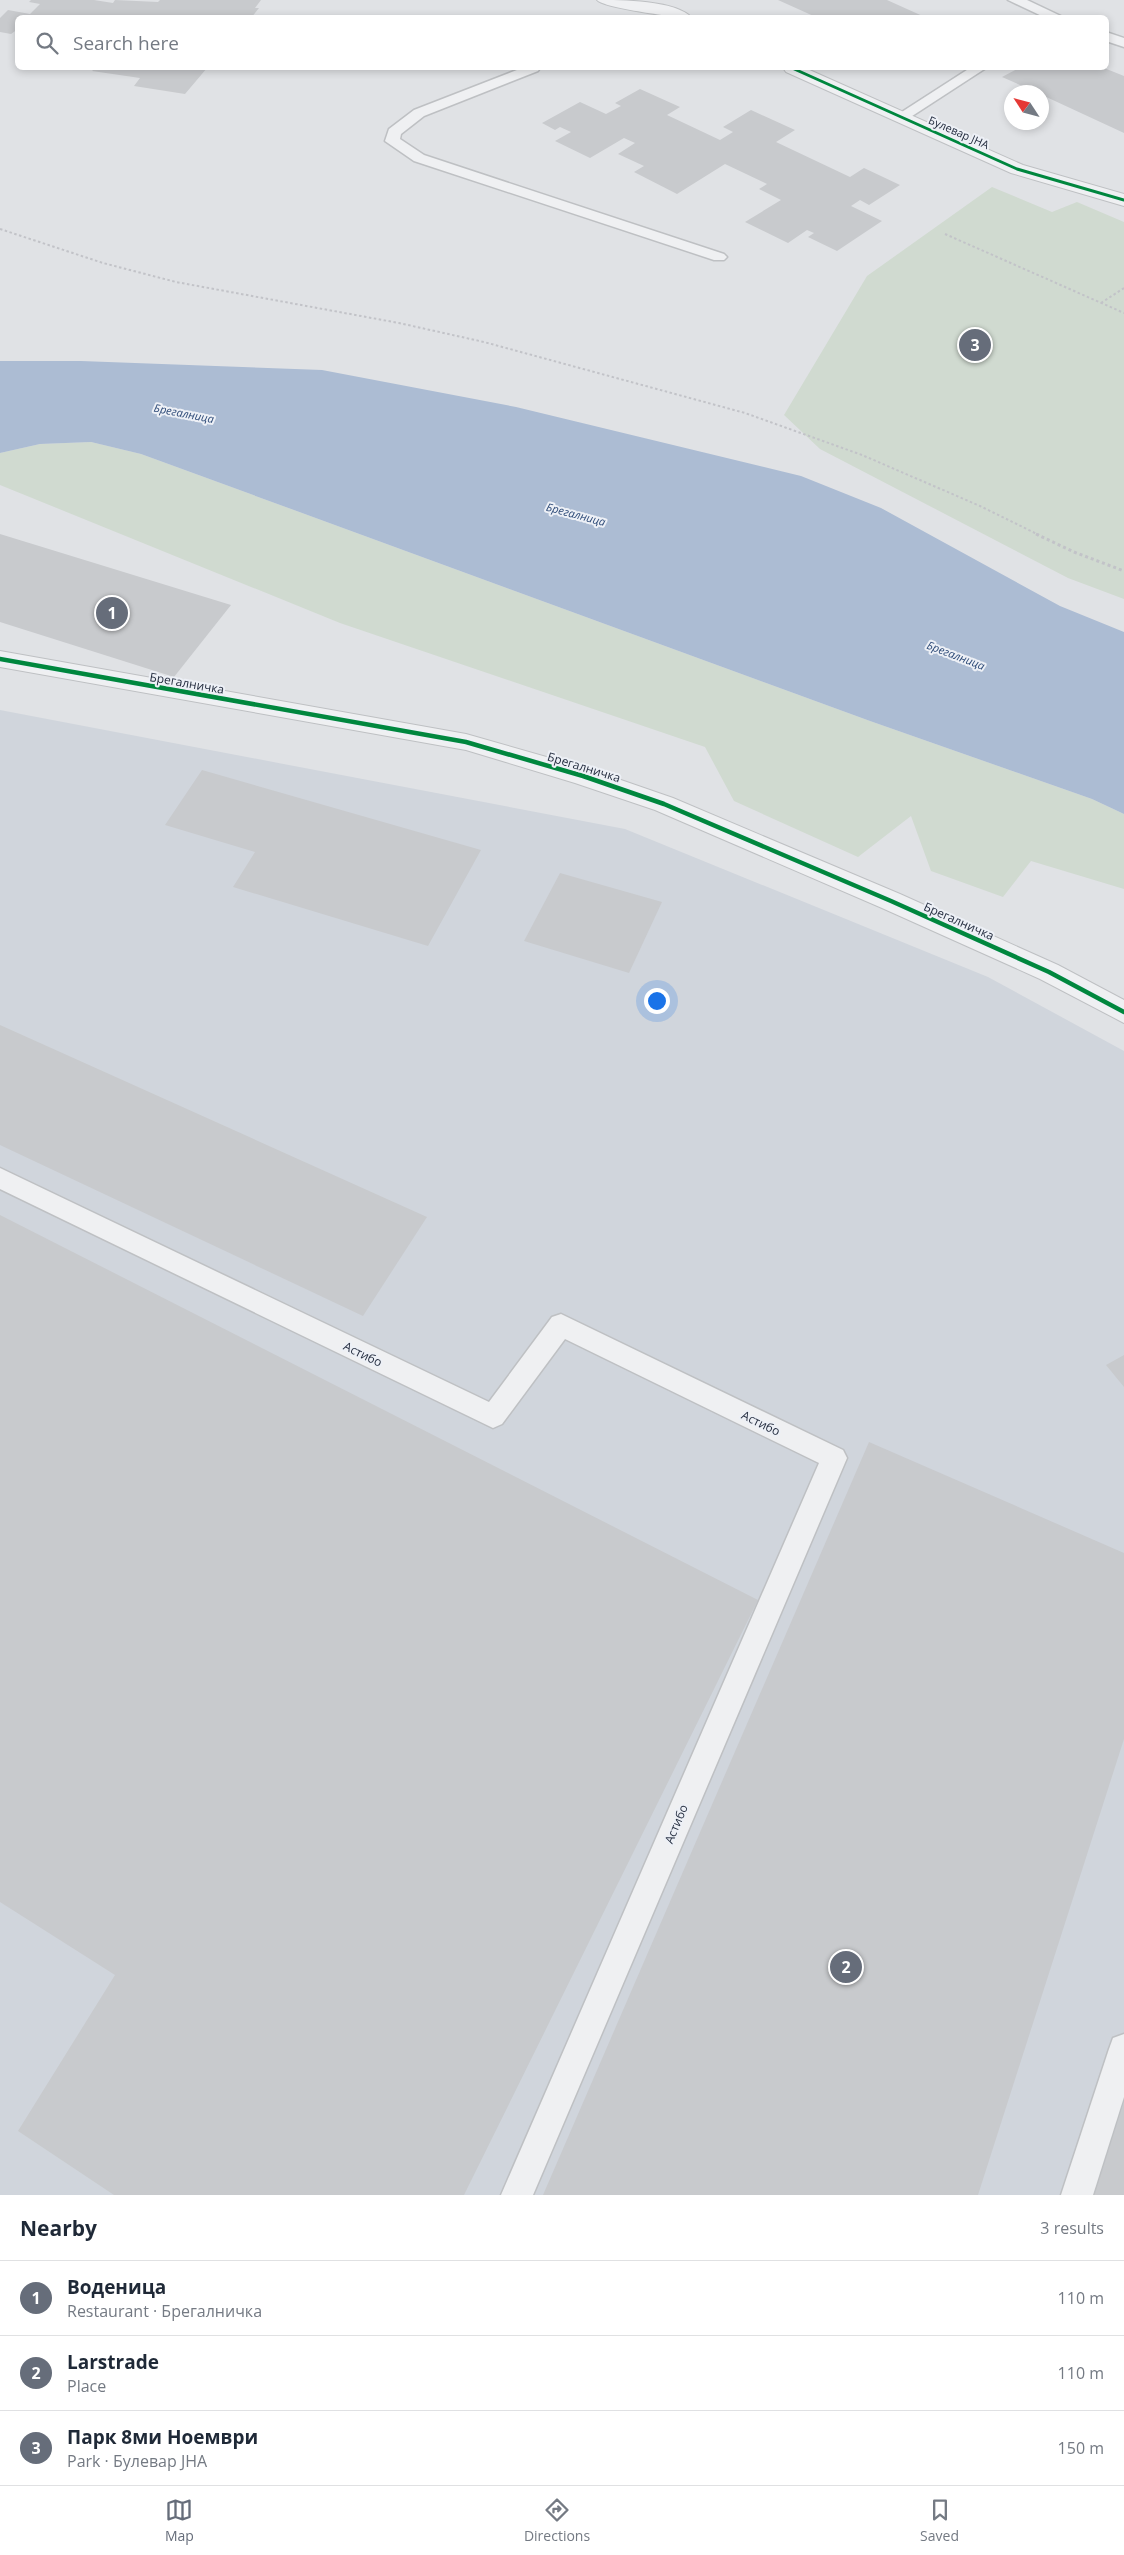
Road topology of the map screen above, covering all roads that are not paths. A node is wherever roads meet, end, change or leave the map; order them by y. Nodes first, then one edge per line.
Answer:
1 (605, 0) edge
2 (680, 0) edge
3 (1015, 0) edge
4 (660, 13) edge
5 (1052, 15) edge
6 (1109, 37) edge
7 (1124, 43) edge
8 (528, 70) edge
9 (796, 70) edge
10 (976, 70) edge
11 (902, 117) junction
12 (1124, 200) edge
13 (719, 257) dead end
14 (0, 659) edge
15 (1124, 1012) edge
16 (0, 1178) edge
17 (1124, 2049) edge
18 (517, 2195) edge
19 (1077, 2195) edge

1 - 4 street
2 - 4 street
3 - 5 lane
6 - 7 lane
8 - 13 lane
9 - 11 street, Булевар ЈНА
10 - 11 lane
11 - 12 street, Булевар ЈНА
14 - 15 street, Брегалничка
16 - 18 lane, Астибо
17 - 19 lane

